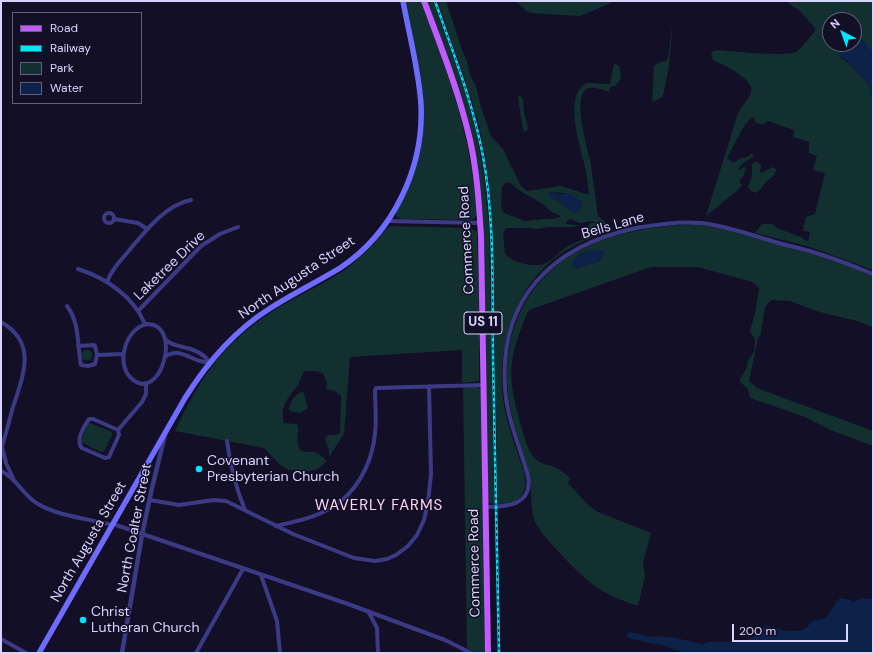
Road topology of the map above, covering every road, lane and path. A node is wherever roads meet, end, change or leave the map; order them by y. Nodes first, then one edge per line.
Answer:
1 (402, 1) edge
2 (424, 1) edge
3 (190, 200) dead end
4 (114, 219) dead end
5 (388, 221) junction
6 (480, 223) junction
7 (238, 227) dead end
8 (147, 230) junction
9 (78, 269) dead end
10 (873, 274) edge
11 (107, 282) junction
12 (67, 306) dead end
13 (138, 311) junction
14 (1, 322) edge
15 (145, 324) junction
16 (165, 339) junction
17 (78, 346) junction
18 (123, 354) junction
19 (97, 355) junction
20 (165, 357) junction
21 (210, 363) junction
22 (146, 384) junction
23 (484, 385) junction
24 (429, 386) junction
25 (118, 430) junction
26 (166, 432) junction
27 (227, 441) dead end
28 (1, 448) edge
29 (1, 472) edge
30 (13, 478) junction
31 (150, 500) junction
32 (486, 507) junction
33 (245, 510) junction
34 (113, 525) junction
35 (276, 526) junction
36 (142, 535) junction
37 (243, 568) junction
38 (261, 575) junction
39 (368, 611) junction
40 (1, 639) edge
41 (26, 653) edge
42 (39, 653) edge
43 (122, 653) edge
44 (196, 653) edge
45 (280, 653) edge
46 (378, 653) edge
47 (471, 653) edge
48 (488, 653) edge

1 - 5 main road, North Augusta Street
2 - 6 main road, Commerce Road / US 11
3 - 8 street
4 - 8 street
5 - 6 street
5 - 21 main road, North Augusta Street
6 - 23 main road, Commerce Road / US 11
7 - 13 street, Laketree Drive
8 - 11 street
9 - 11 street
10 - 32 street, Bells Lane
11 - 13 street
12 - 17 street
13 - 15 street
14 - 28 street
15 - 16 street
15 - 18 street
16 - 20 street
16 - 21 street
17 - 19 street
17 - 19 street
18 - 19 street
18 - 22 street
20 - 21 street
20 - 22 street
21 - 26 main road, North Augusta Street
22 - 25 street
23 - 24 street
23 - 32 main road, Commerce Road / US 11
24 - 35 street
24 - 35 street
25 - 25 street
26 - 31 street, North Coalter Street
26 - 34 main road, North Augusta Street
27 - 33 street
28 - 30 street
29 - 30 street
30 - 34 street
31 - 33 street
31 - 36 street, North Coalter Street
32 - 48 main road, Commerce Road / US 11
33 - 35 street
34 - 36 street
34 - 42 main road, North Augusta Street
36 - 37 street
36 - 43 street, North Coalter Street
37 - 38 street
37 - 44 street
38 - 39 street
38 - 45 street
39 - 46 street
39 - 47 street
40 - 41 street

